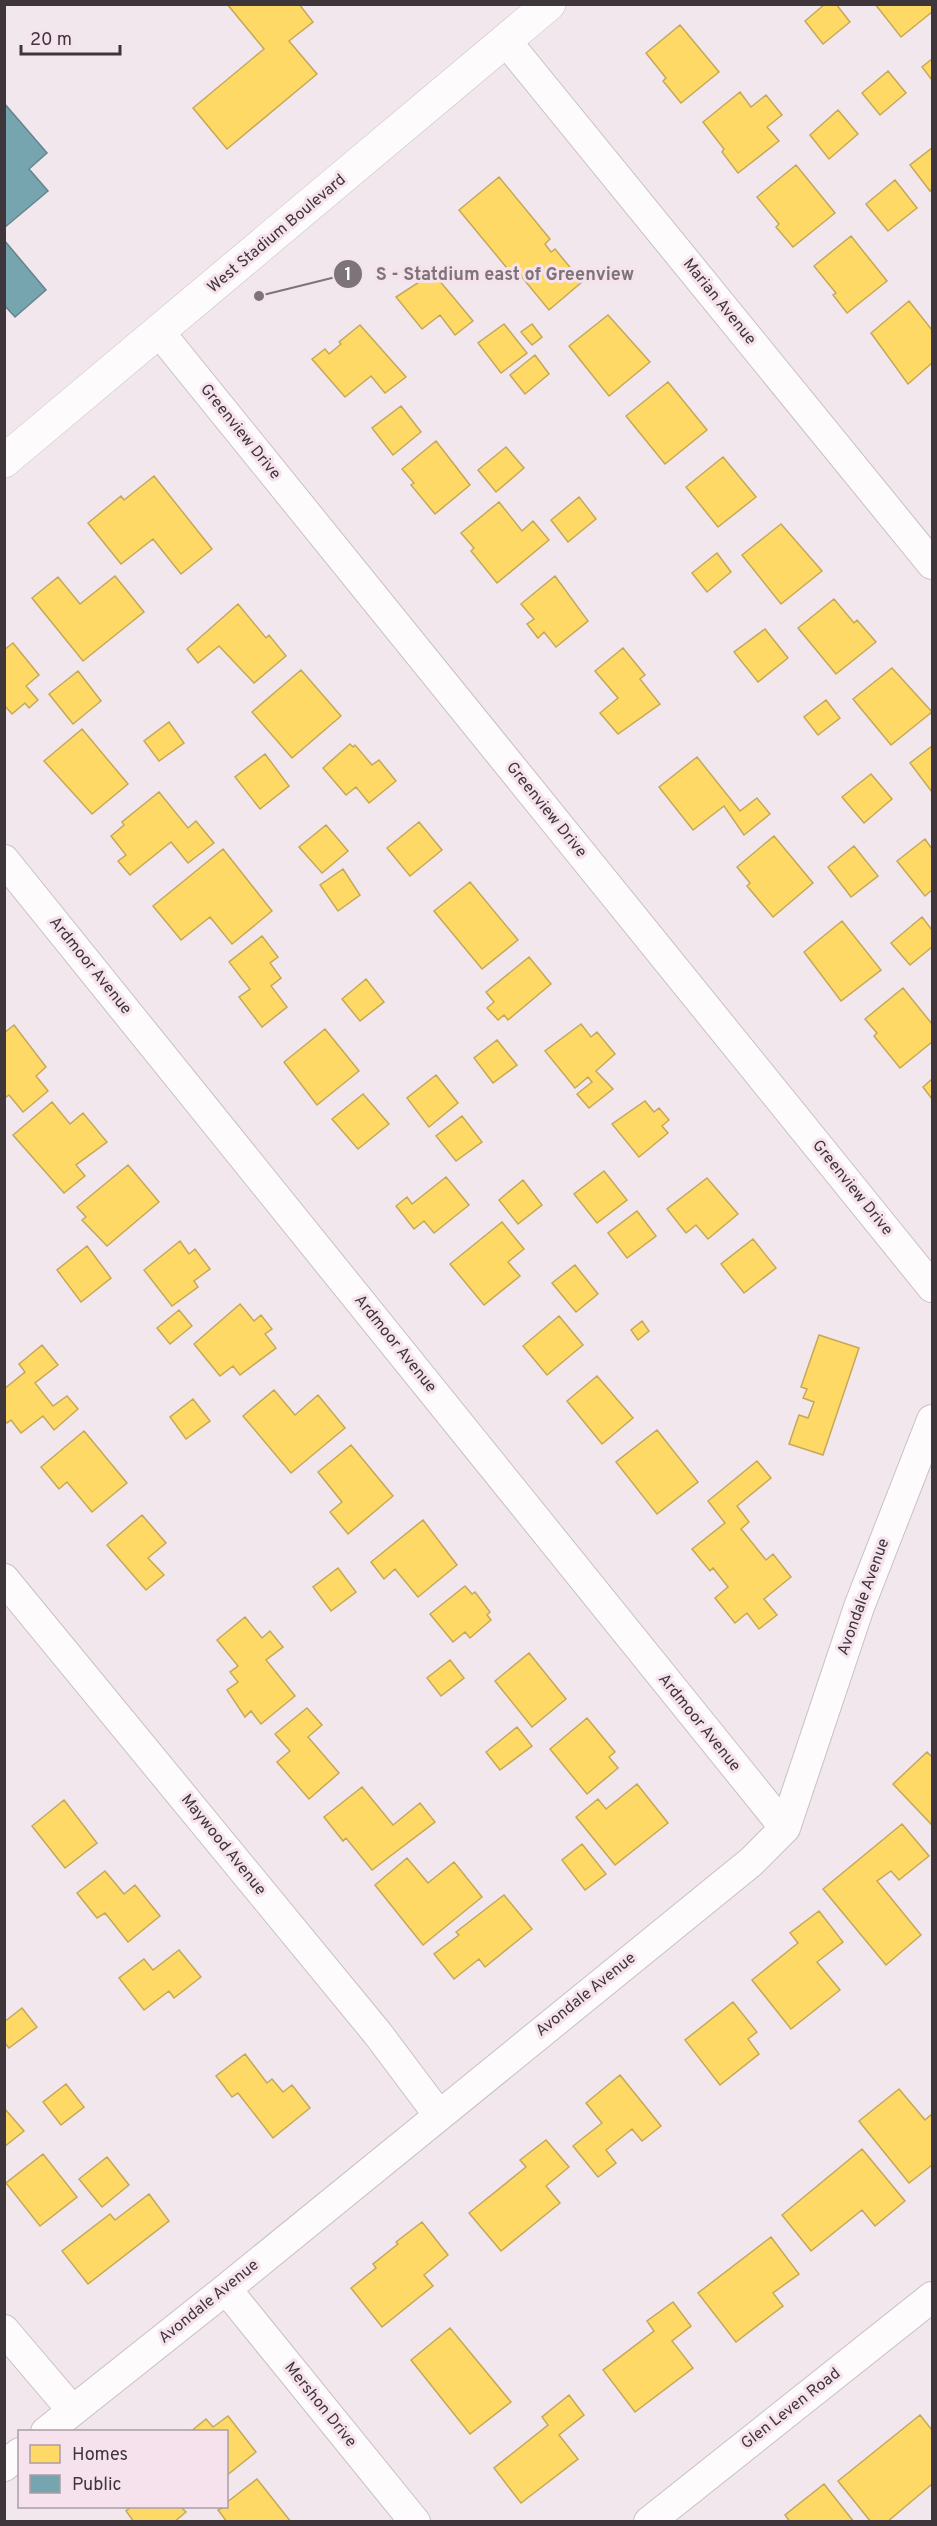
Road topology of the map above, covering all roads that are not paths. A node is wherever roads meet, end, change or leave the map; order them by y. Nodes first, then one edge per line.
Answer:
1 (549, 4) edge
2 (506, 41) junction
3 (160, 333) junction
4 (4, 461) edge
5 (933, 564) edge
6 (4, 860) edge
7 (933, 1287) edge
8 (933, 1420) edge
9 (4, 1579) edge
10 (784, 1828) junction
11 (438, 2115) junction
12 (226, 2289) junction
13 (933, 2296) edge
14 (4, 2330) edge
15 (72, 2410) junction
16 (48, 2430) edge
17 (18, 2455) edge
18 (4, 2466) edge
19 (414, 2522) edge
20 (649, 2522) edge

1 - 2 main road, West Stadium Boulevard
2 - 3 main road, West Stadium Boulevard
2 - 5 street, Marian Avenue
3 - 4 main road, West Stadium Boulevard
3 - 7 street, Greenview Drive
6 - 10 street, Ardmoor Avenue
8 - 10 street, Avondale Avenue
9 - 11 street, Maywood Avenue
10 - 11 street, Avondale Avenue
11 - 12 street, Avondale Avenue
12 - 15 street, Avondale Avenue
12 - 19 street, Mershon Drive
13 - 20 street, Glen Leven Road
14 - 15 street
15 - 16 street, Avondale Avenue
17 - 18 street

